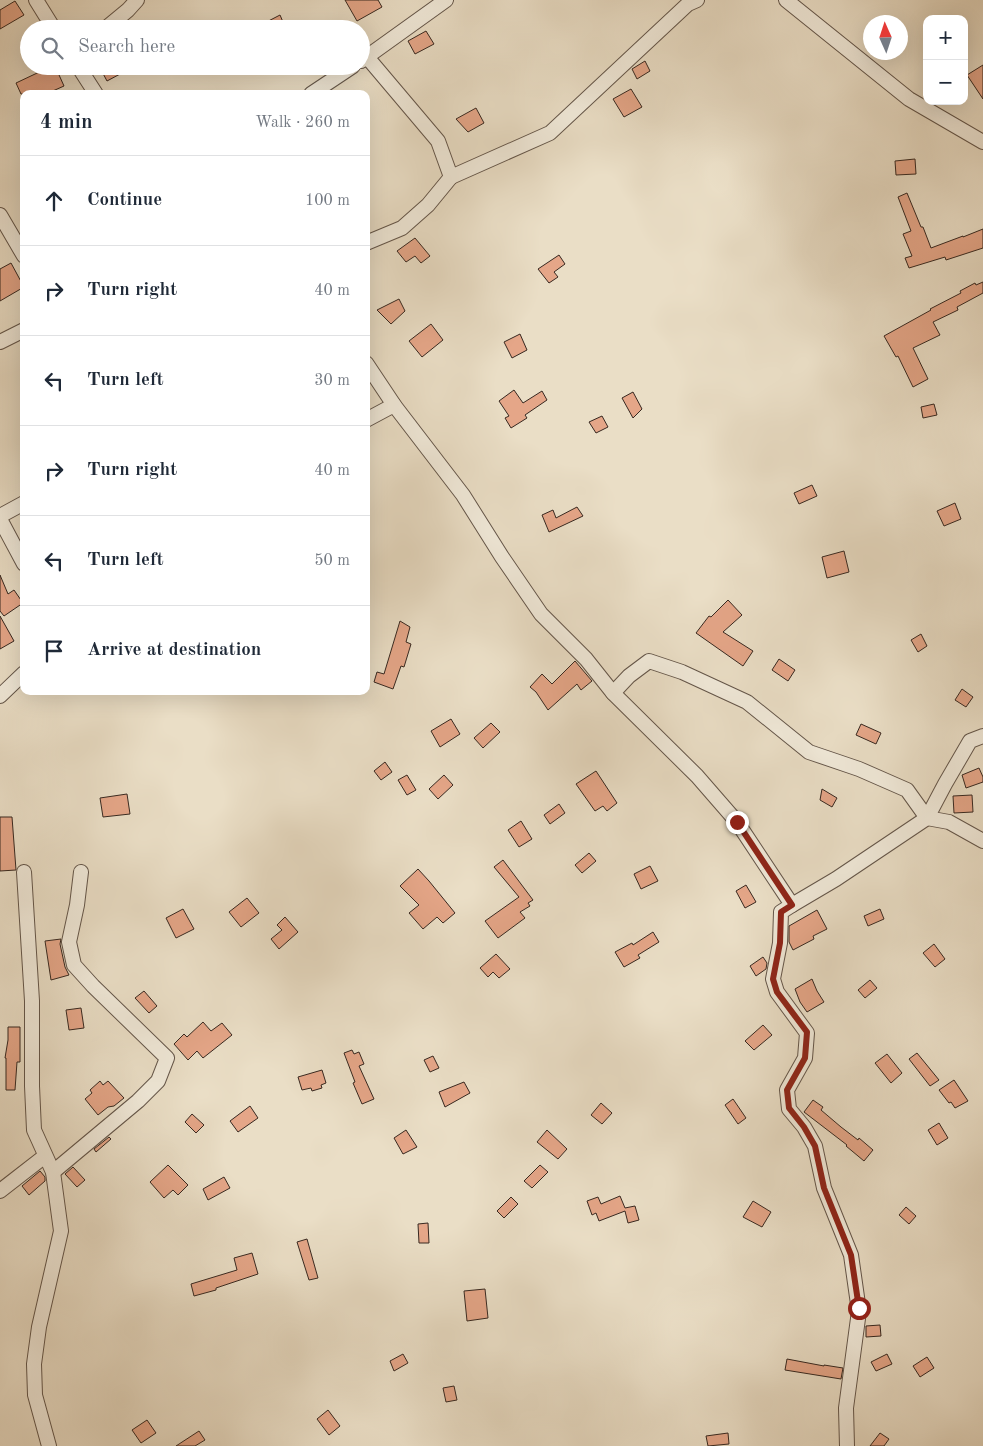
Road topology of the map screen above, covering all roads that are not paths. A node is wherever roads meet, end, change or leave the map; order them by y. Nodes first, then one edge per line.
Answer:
1 (36, 0) edge
2 (137, 0) edge
3 (446, 0) edge
4 (697, 0) edge
5 (786, 0) edge
6 (48, 20) edge
7 (116, 20) edge
8 (370, 55) edge
9 (370, 66) edge
10 (84, 75) edge
11 (340, 75) edge
12 (93, 90) edge
13 (318, 90) edge
14 (983, 142) edge
15 (451, 176) junction
16 (0, 215) edge
17 (370, 241) edge
18 (20, 249) edge
19 (20, 332) edge
20 (0, 342) edge
21 (370, 369) edge
22 (394, 405) junction
23 (370, 418) edge
24 (20, 505) edge
25 (0, 517) edge
26 (20, 556) edge
27 (20, 677) edge
28 (614, 693) junction
29 (0, 696) edge
30 (983, 736) edge
31 (927, 818) junction
32 (983, 841) edge
33 (24, 872) dead end
34 (81, 872) dead end
35 (792, 905) junction
36 (46, 1156) junction
37 (53, 1172) junction
38 (0, 1191) edge
39 (49, 1446) edge
40 (848, 1446) edge

1 - 6 street
2 - 7 street
3 - 8 street
4 - 15 street
5 - 14 street
9 - 15 street
10 - 12 street
11 - 13 street
15 - 17 street
16 - 18 street
19 - 20 street
21 - 22 street
22 - 23 street
22 - 28 street
24 - 25 street
25 - 26 street
27 - 29 street
28 - 31 street
28 - 35 street
30 - 31 street
31 - 32 street
31 - 35 street
33 - 36 street
34 - 37 street
35 - 40 street
36 - 37 street
36 - 38 street
37 - 39 street

